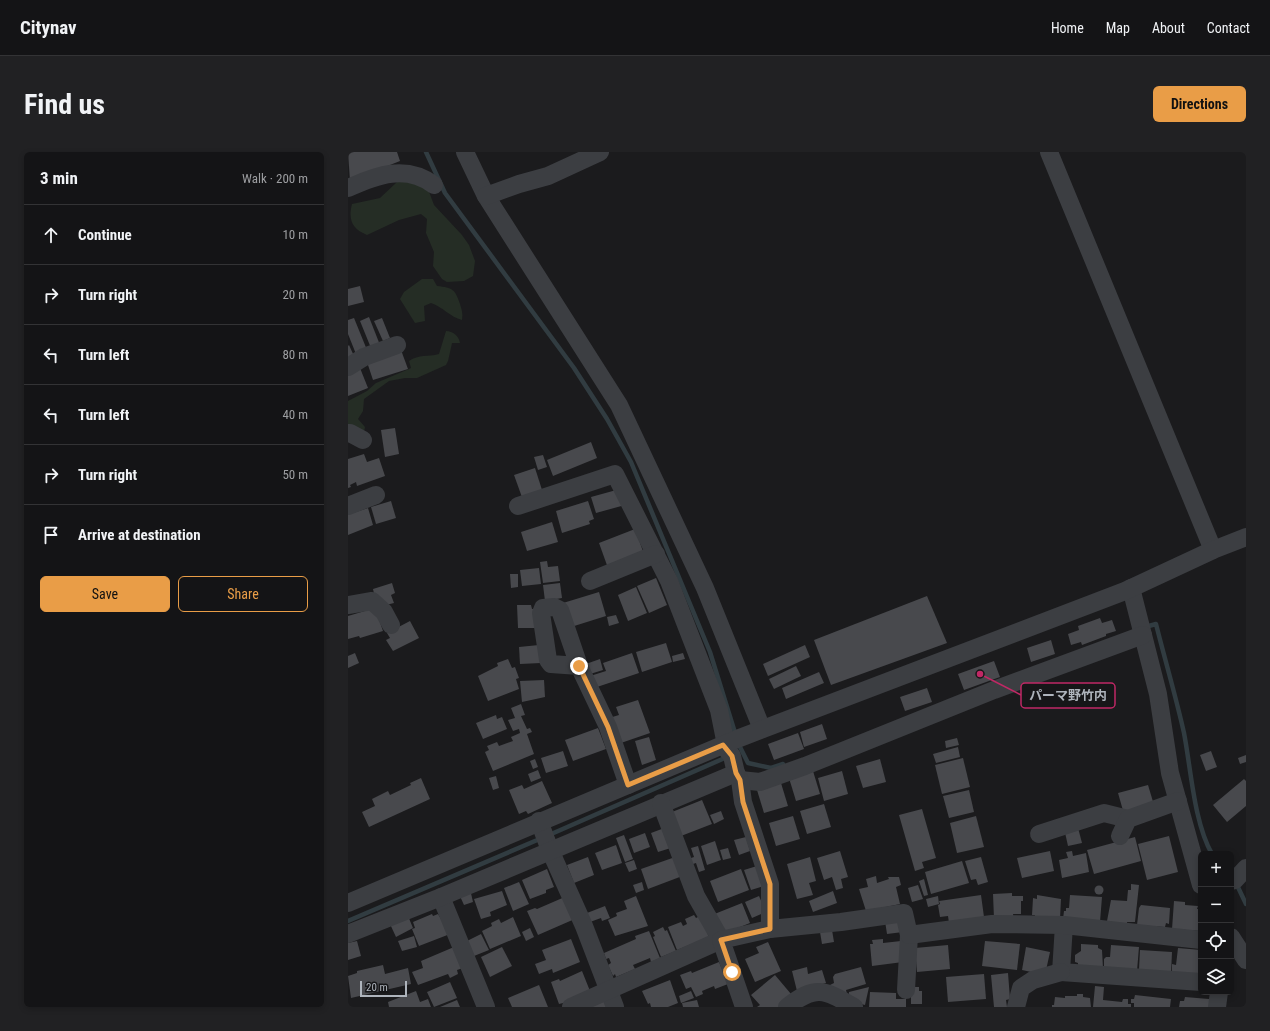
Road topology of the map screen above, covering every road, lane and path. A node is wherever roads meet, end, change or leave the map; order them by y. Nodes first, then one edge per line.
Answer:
1 (465, 152) edge
2 (600, 152) edge
3 (1049, 152) edge
4 (434, 185) dead end
5 (348, 188) edge
6 (486, 196) junction
7 (397, 345) dead end
8 (348, 367) edge
9 (376, 495) dead end
10 (348, 506) edge
11 (518, 506) dead end
12 (1246, 537) edge
13 (1213, 550) junction
14 (656, 554) junction
15 (590, 581) dead end
16 (1132, 588) junction
17 (348, 605) edge
18 (391, 625) dead end
19 (1143, 635) junction
20 (579, 666) dead end
21 (762, 730) junction
22 (725, 745) junction
23 (738, 776) junction
24 (628, 785) junction
25 (1178, 801) junction
26 (661, 803) junction
27 (1128, 819) junction
28 (539, 821) junction
29 (1039, 834) dead end
30 (1120, 836) dead end
31 (550, 850) junction
32 (1198, 874) edge
33 (441, 897) junction
34 (348, 903) edge
35 (1064, 925) junction
36 (770, 929) junction
37 (348, 934) edge
38 (909, 935) junction
39 (721, 940) junction
40 (1198, 940) edge
41 (1234, 942) edge
42 (1246, 960) edge
43 (1061, 972) junction
44 (1198, 982) edge
45 (906, 990) dead end
46 (1219, 995) edge
47 (611, 999) edge
48 (486, 1007) edge
49 (571, 1007) edge
50 (744, 1007) edge
51 (787, 1007) edge
52 (854, 1007) edge
53 (1016, 1007) edge
54 (1217, 1007) edge

1 - 6 street
2 - 6 street
3 - 13 street
4 - 5 street
6 - 21 street
7 - 8 street
9 - 10 street
11 - 14 street
12 - 13 street
13 - 16 street
14 - 15 street
14 - 22 street
16 - 19 street
16 - 21 street
17 - 18 street
19 - 23 street
19 - 25 street
20 - 24 street
21 - 22 street
22 - 23 street
22 - 24 street
23 - 26 street
23 - 36 street
24 - 28 street
25 - 27 street
25 - 32 street
26 - 31 street
26 - 39 street
27 - 29 street
27 - 30 street
28 - 31 street
28 - 34 street
31 - 33 street
31 - 47 street
33 - 37 street
33 - 48 street
35 - 38 street
35 - 40 street
35 - 43 street
36 - 38 street
36 - 39 street
38 - 45 street
39 - 47 street
39 - 50 street
41 - 42 street
43 - 44 street
43 - 53 street
46 - 54 street
47 - 49 street
51 - 52 street

